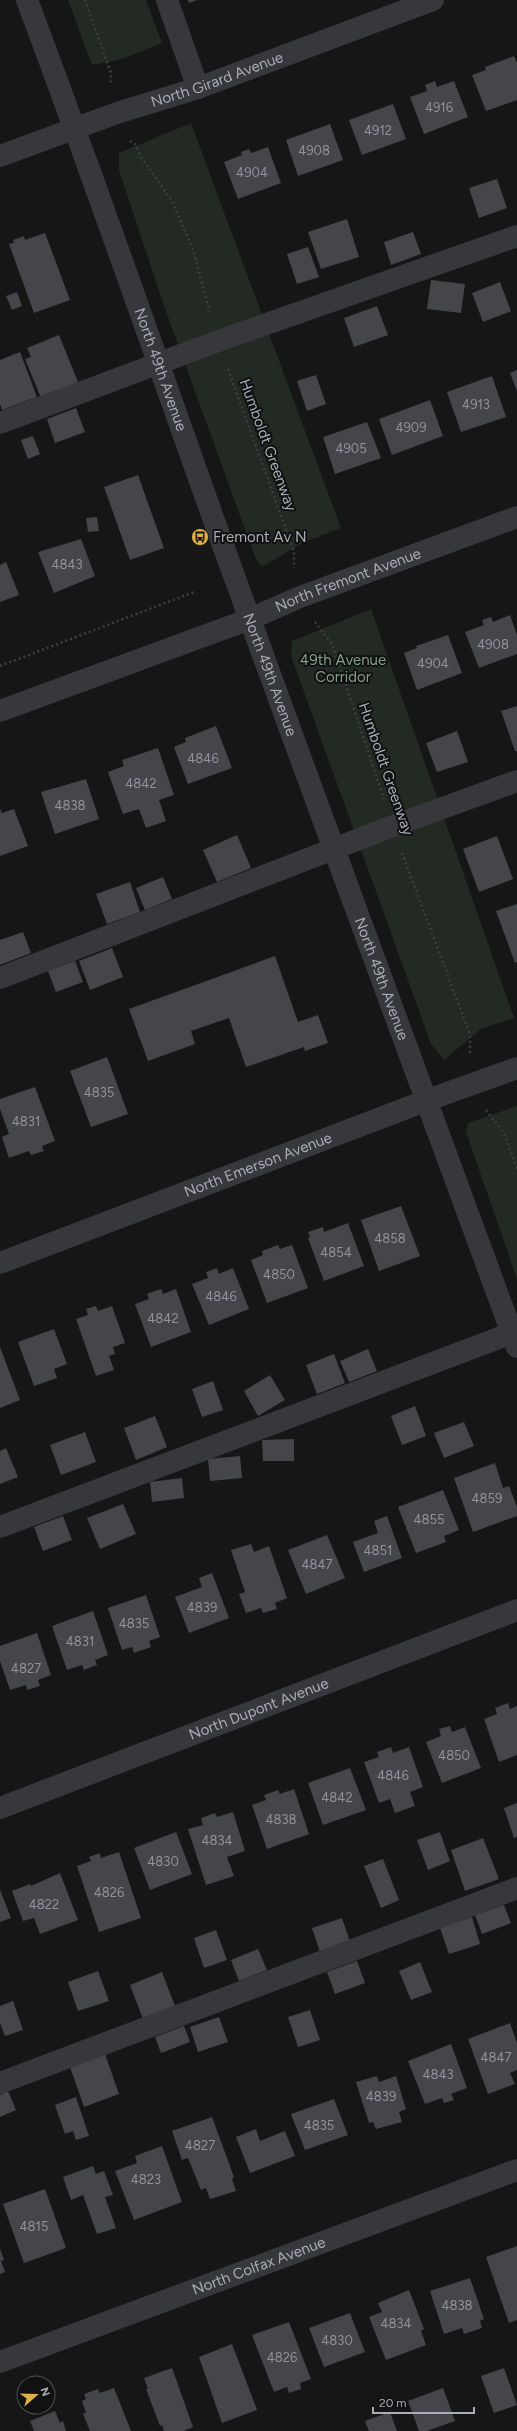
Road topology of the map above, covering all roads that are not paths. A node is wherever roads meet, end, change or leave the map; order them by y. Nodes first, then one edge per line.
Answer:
1 (27, 0) edge
2 (167, 0) edge
3 (432, 0) edge
4 (198, 88) junction
5 (75, 128) junction
6 (0, 156) edge
7 (517, 236) edge
8 (158, 363) junction
9 (0, 424) edge
10 (517, 517) edge
11 (250, 619) junction
12 (0, 711) edge
13 (517, 781) edge
14 (336, 849) junction
15 (0, 978) edge
16 (517, 1068) edge
17 (425, 1101) junction
18 (0, 1263) edge
19 (515, 1337) edge
20 (0, 1527) edge
21 (517, 1610) edge
22 (0, 1808) edge
23 (517, 1888) edge
24 (0, 2083) edge
25 (517, 2170) edge
26 (0, 2362) edge

1 - 5 street, North 49th Avenue
2 - 4 street
3 - 4 street, North Girard Avenue
4 - 5 street, North Girard Avenue
5 - 6 street, North Girard Avenue
5 - 8 street, North 49th Avenue
7 - 8 street
8 - 9 street
8 - 11 street, North 49th Avenue
10 - 11 street, North Fremont Avenue
11 - 12 street, North Fremont Avenue
11 - 14 street, North 49th Avenue
13 - 14 street
14 - 15 street
14 - 17 street, North 49th Avenue
16 - 17 street, North Emerson Avenue
17 - 18 street, North Emerson Avenue
17 - 19 street, North 49th Avenue
19 - 20 street
21 - 22 street, North Dupont Avenue
23 - 24 street
25 - 26 street, North Colfax Avenue

